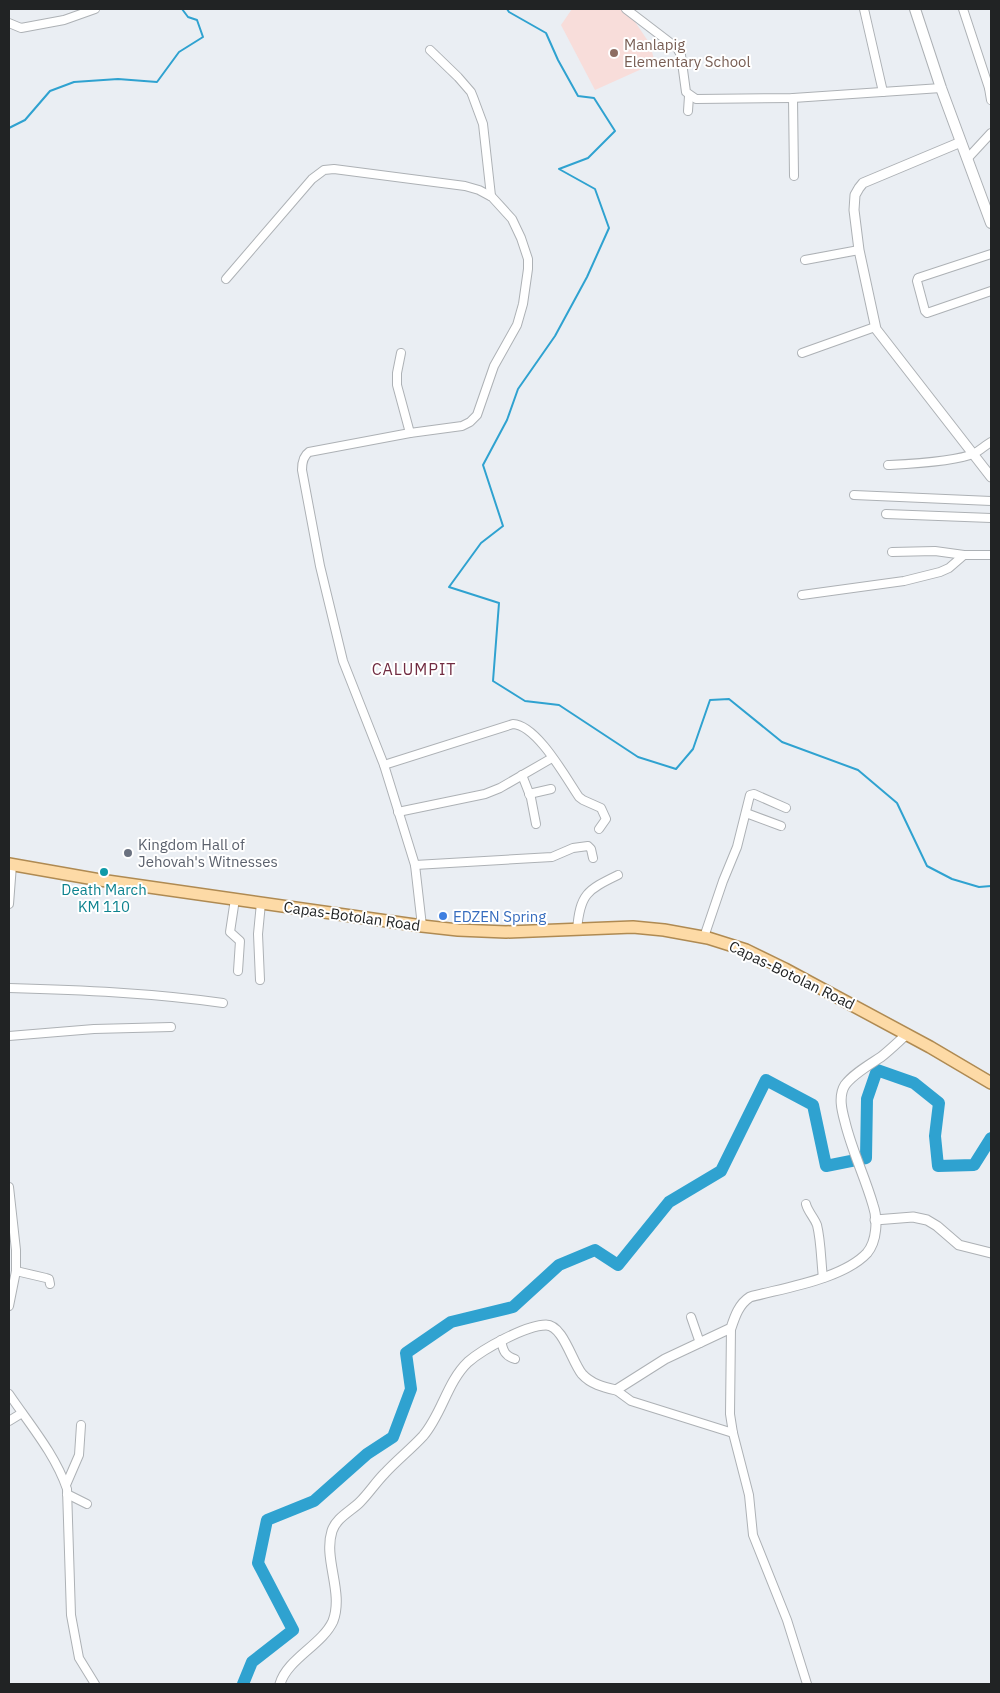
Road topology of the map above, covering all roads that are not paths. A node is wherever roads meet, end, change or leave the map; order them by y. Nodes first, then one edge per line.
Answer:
1 (95, 9) edge
2 (626, 9) edge
3 (864, 9) edge
4 (915, 9) edge
5 (964, 9) edge
6 (9, 23) edge
7 (430, 50) dead end
8 (988, 76) edge
9 (941, 88) junction
10 (990, 88) edge
11 (883, 92) junction
12 (689, 96) junction
13 (793, 98) junction
14 (991, 100) edge
15 (688, 111) dead end
16 (991, 133) edge
17 (961, 142) junction
18 (967, 159) junction
19 (794, 176) dead end
20 (491, 196) junction
21 (991, 223) edge
22 (859, 250) junction
23 (991, 254) edge
24 (805, 260) dead end
25 (226, 279) dead end
26 (991, 291) edge
27 (875, 327) junction
28 (402, 353) dead end
29 (802, 353) dead end
30 (410, 433) junction
31 (991, 442) edge
32 (974, 453) junction
33 (888, 465) dead end
34 (991, 477) edge
35 (854, 495) dead end
36 (991, 501) edge
37 (886, 514) dead end
38 (991, 518) edge
39 (892, 552) dead end
40 (991, 555) edge
41 (964, 556) junction
42 (802, 595) dead end
43 (552, 758) junction
44 (384, 765) junction
45 (522, 775) junction
46 (551, 788) dead end
47 (530, 794) junction
48 (786, 808) dead end
49 (398, 812) junction
50 (746, 813) junction
51 (536, 824) dead end
52 (781, 826) dead end
53 (599, 829) dead end
54 (594, 858) dead end
55 (10, 865) edge
56 (414, 865) junction
57 (618, 875) dead end
58 (235, 899) junction
59 (261, 902) junction
60 (9, 904) edge
61 (422, 926) junction
62 (577, 930) junction
63 (704, 937) junction
64 (238, 970) dead end
65 (260, 980) dead end
66 (9, 988) edge
67 (223, 1002) dead end
68 (171, 1026) dead end
69 (907, 1034) junction
70 (9, 1036) edge
71 (991, 1083) edge
72 (9, 1187) edge
73 (806, 1204) dead end
74 (875, 1220) junction
75 (991, 1252) edge
76 (16, 1271) junction
77 (823, 1278) junction
78 (50, 1284) dead end
79 (9, 1306) edge
80 (691, 1317) dead end
81 (731, 1328) junction
82 (501, 1340) junction
83 (700, 1343) junction
84 (515, 1359) dead end
85 (616, 1390) junction
86 (9, 1394) edge
87 (22, 1413) junction
88 (9, 1421) edge
89 (81, 1426) dead end
90 (733, 1434) junction
91 (66, 1485) junction
92 (68, 1494) junction
93 (87, 1504) dead end
94 (95, 1684) edge
95 (280, 1684) edge
96 (807, 1684) edge

1 - 6 street
2 - 12 street
3 - 11 street
4 - 9 main road
5 - 8 street
7 - 20 street
8 - 10 street
9 - 11 street
9 - 17 main road
10 - 14 street
11 - 13 street
12 - 13 street
12 - 15 street
13 - 19 street
16 - 18 street
17 - 18 main road
17 - 22 street
18 - 21 main road
20 - 25 street
20 - 30 street
22 - 24 street
22 - 27 street
23 - 26 street
27 - 29 street
27 - 32 street
28 - 30 street
30 - 44 street
31 - 32 street
32 - 33 street
32 - 34 street
35 - 36 street
37 - 38 street
39 - 41 street
40 - 41 street
41 - 42 street
43 - 44 street
43 - 45 street
43 - 53 street
44 - 49 street
45 - 47 street
45 - 49 street
46 - 47 street
47 - 51 street
48 - 50 street
49 - 56 street
50 - 52 street
50 - 63 street
54 - 56 street
55 - 58 main road, Capas-Botolan Road
55 - 60 street
56 - 61 street
57 - 62 street
58 - 59 main road, Capas-Botolan Road
58 - 64 street
59 - 61 main road, Capas-Botolan Road
59 - 65 street
61 - 62 main road, Capas-Botolan Road
62 - 63 main road, Capas-Botolan Road
63 - 69 main road, Capas-Botolan Road
66 - 67 street
68 - 70 street
69 - 71 main road, Capas-Botolan Road
69 - 74 street
72 - 76 street
73 - 77 street
74 - 75 street
74 - 77 street
76 - 78 street
76 - 79 street
77 - 81 street
80 - 83 street
81 - 83 street
81 - 90 street
82 - 84 street
82 - 85 street
82 - 95 street
83 - 85 street
85 - 90 street
86 - 87 street
87 - 88 street
87 - 91 street
89 - 91 street
90 - 96 street
91 - 92 street
92 - 93 street
92 - 94 street

